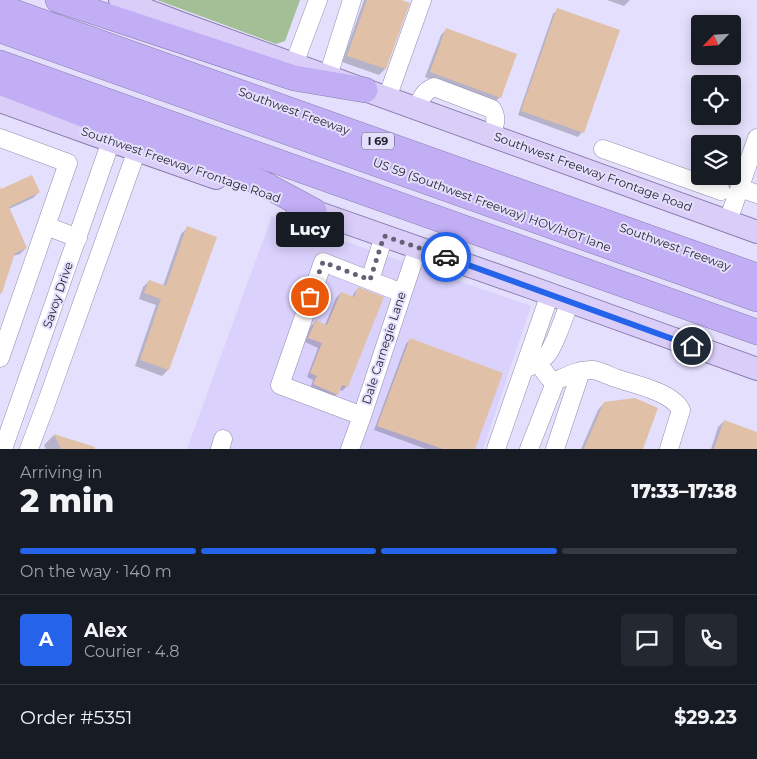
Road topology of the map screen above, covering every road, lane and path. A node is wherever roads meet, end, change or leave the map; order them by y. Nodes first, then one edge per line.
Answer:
1 (58, 0) edge
2 (120, 0) edge
3 (318, 0) edge
4 (352, 0) edge
5 (422, 0) edge
6 (0, 6) edge
7 (0, 30) edge
8 (0, 64) edge
9 (294, 64) junction
10 (328, 76) junction
11 (0, 82) edge
12 (376, 94) junction
13 (0, 101) edge
14 (0, 138) edge
15 (111, 141) junction
16 (603, 149) dead end
17 (755, 149) edge
18 (137, 150) junction
19 (740, 188) junction
20 (721, 191) dead end
21 (757, 194) edge
22 (314, 211) junction
23 (728, 221) junction
24 (46, 226) junction
25 (757, 232) edge
26 (384, 236) junction
27 (78, 238) junction
28 (418, 247) junction
29 (757, 276) edge
30 (370, 280) junction
31 (402, 293) junction
32 (560, 298) junction
33 (757, 299) edge
34 (757, 332) edge
35 (0, 358) edge
36 (531, 366) junction
37 (757, 369) edge
38 (581, 371) junction
39 (556, 380) junction
40 (362, 416) junction
41 (5, 430) edge
42 (3, 449) edge
43 (29, 449) edge
44 (350, 449) edge
45 (496, 449) edge
46 (530, 449) edge
47 (555, 449) edge
48 (669, 449) edge

1 - 12 highway
2 - 9 main road, Southwest Freeway Frontage Road
3 - 9 street
4 - 10 street
5 - 12 street
6 - 29 highway, Southwest Freeway / I 69
7 - 33 highway, US 59 (Southwest Freeway) HOV/HOT lane
8 - 34 highway
9 - 10 main road, Southwest Freeway Frontage Road
10 - 12 main road, Southwest Freeway Frontage Road
11 - 22 highway
12 - 23 main road, Southwest Freeway Frontage Road
13 - 15 main road, Southwest Freeway Frontage Road
14 - 24 street
15 - 18 main road, Southwest Freeway Frontage Road
15 - 27 street, Savoy Drive
16 - 20 street
17 - 19 street
18 - 22 main road, Southwest Freeway Frontage Road
18 - 43 street, Savoy Drive
19 - 21 street
19 - 23 street
22 - 26 main road, Southwest Freeway Frontage Road
23 - 25 main road, Southwest Freeway Frontage Road
24 - 27 street
24 - 35 street
26 - 28 main road, Southwest Freeway Frontage Road
26 - 30 street
27 - 41 street, Savoy Drive
28 - 31 street, Dale Carnegie Lane
28 - 32 main road, Southwest Freeway Frontage Road
30 - 31 street
30 - 40 street
31 - 40 street, Dale Carnegie Lane
32 - 36 street
32 - 37 main road, Southwest Freeway Frontage Road
36 - 39 street
36 - 45 street
38 - 39 street
38 - 47 street
38 - 48 street
39 - 46 street
40 - 44 street, Dale Carnegie Lane
41 - 42 street, Savoy Drive

